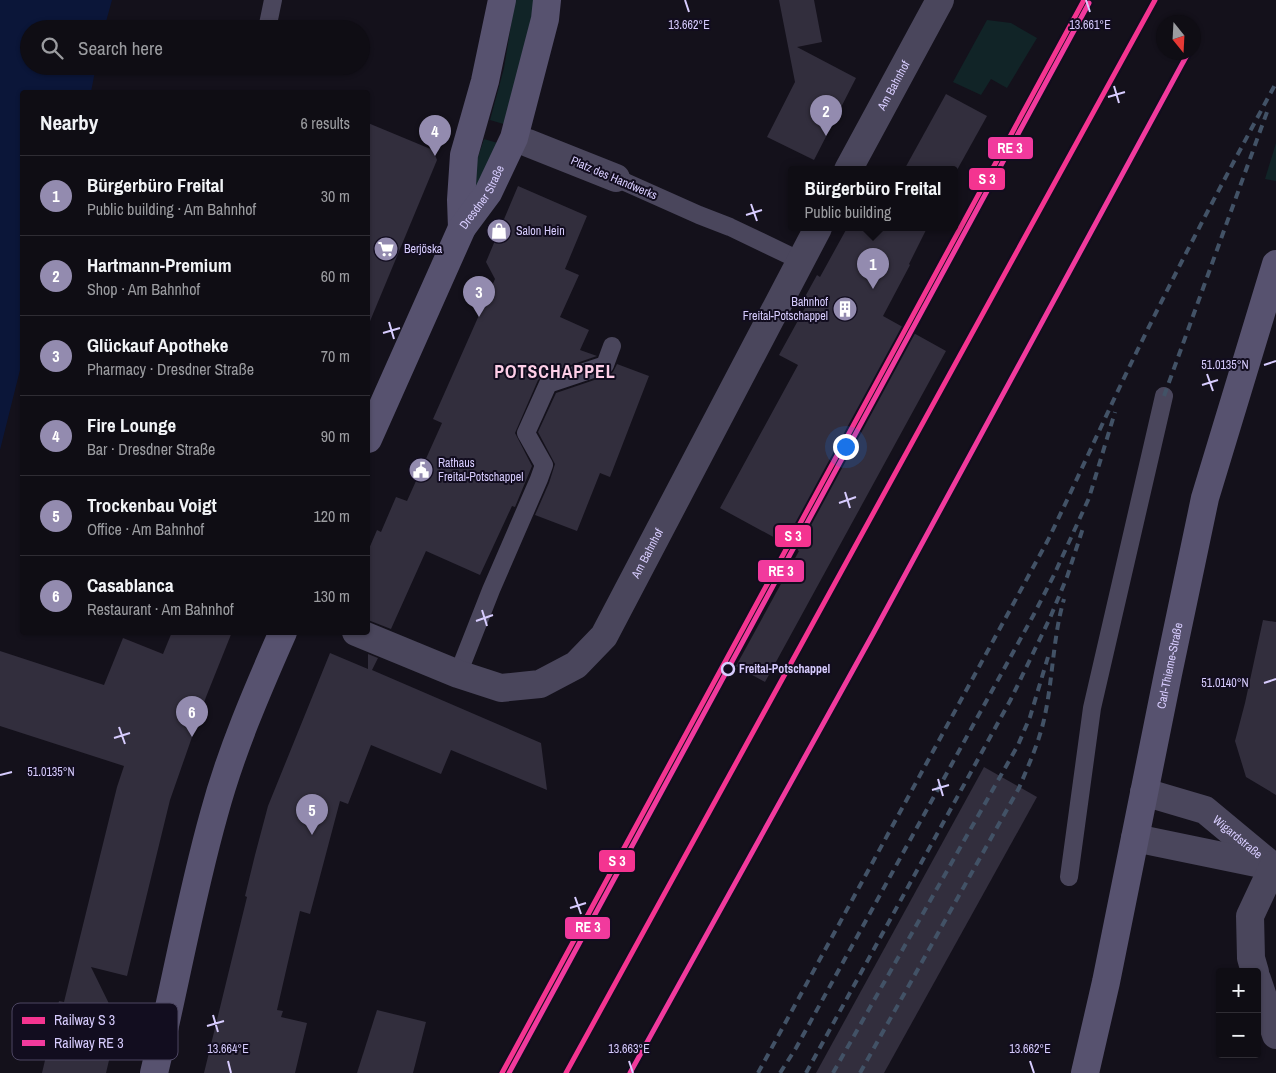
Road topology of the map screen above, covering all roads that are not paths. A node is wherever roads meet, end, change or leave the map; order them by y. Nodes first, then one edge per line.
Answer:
1 (273, 0) edge
2 (502, 0) edge
3 (547, 0) edge
4 (940, 0) edge
5 (269, 20) edge
6 (528, 143) dead end
7 (850, 166) edge
8 (616, 178) joint
9 (462, 228) junction
10 (817, 231) edge
11 (802, 261) junction
12 (1276, 264) edge
13 (612, 346) dead end
14 (1164, 396) dead end
15 (370, 435) edge
16 (282, 635) edge
17 (363, 635) edge
18 (449, 671) junction
19 (1144, 792) junction
20 (1135, 838) junction
21 (1274, 868) edge
22 (1069, 877) dead end
23 (1254, 968) edge
24 (1261, 991) edge
25 (170, 1003) edge
26 (1276, 1035) edge
27 (157, 1060) edge
28 (154, 1073) edge
29 (1085, 1073) edge

1 - 5 lane
2 - 9 street, Dresdner Straße
3 - 9 street, Dresdner Straße
4 - 7 street, Am Bahnhof
6 - 8 street, Platz des Handwerks
8 - 11 lane, Platz des Handwerks
9 - 15 street
10 - 11 street, Am Bahnhof
11 - 18 street, Am Bahnhof
12 - 19 street, Carl-Thieme-Straße
13 - 18 lane
14 - 22 lane
16 - 25 street
17 - 18 street, Am Bahnhof
19 - 20 street, Carl-Thieme-Straße
19 - 21 street, Wigardstraße
20 - 21 street, Wigardstraße
20 - 29 street, Carl-Thieme-Straße
21 - 23 street
24 - 26 street
27 - 28 street

